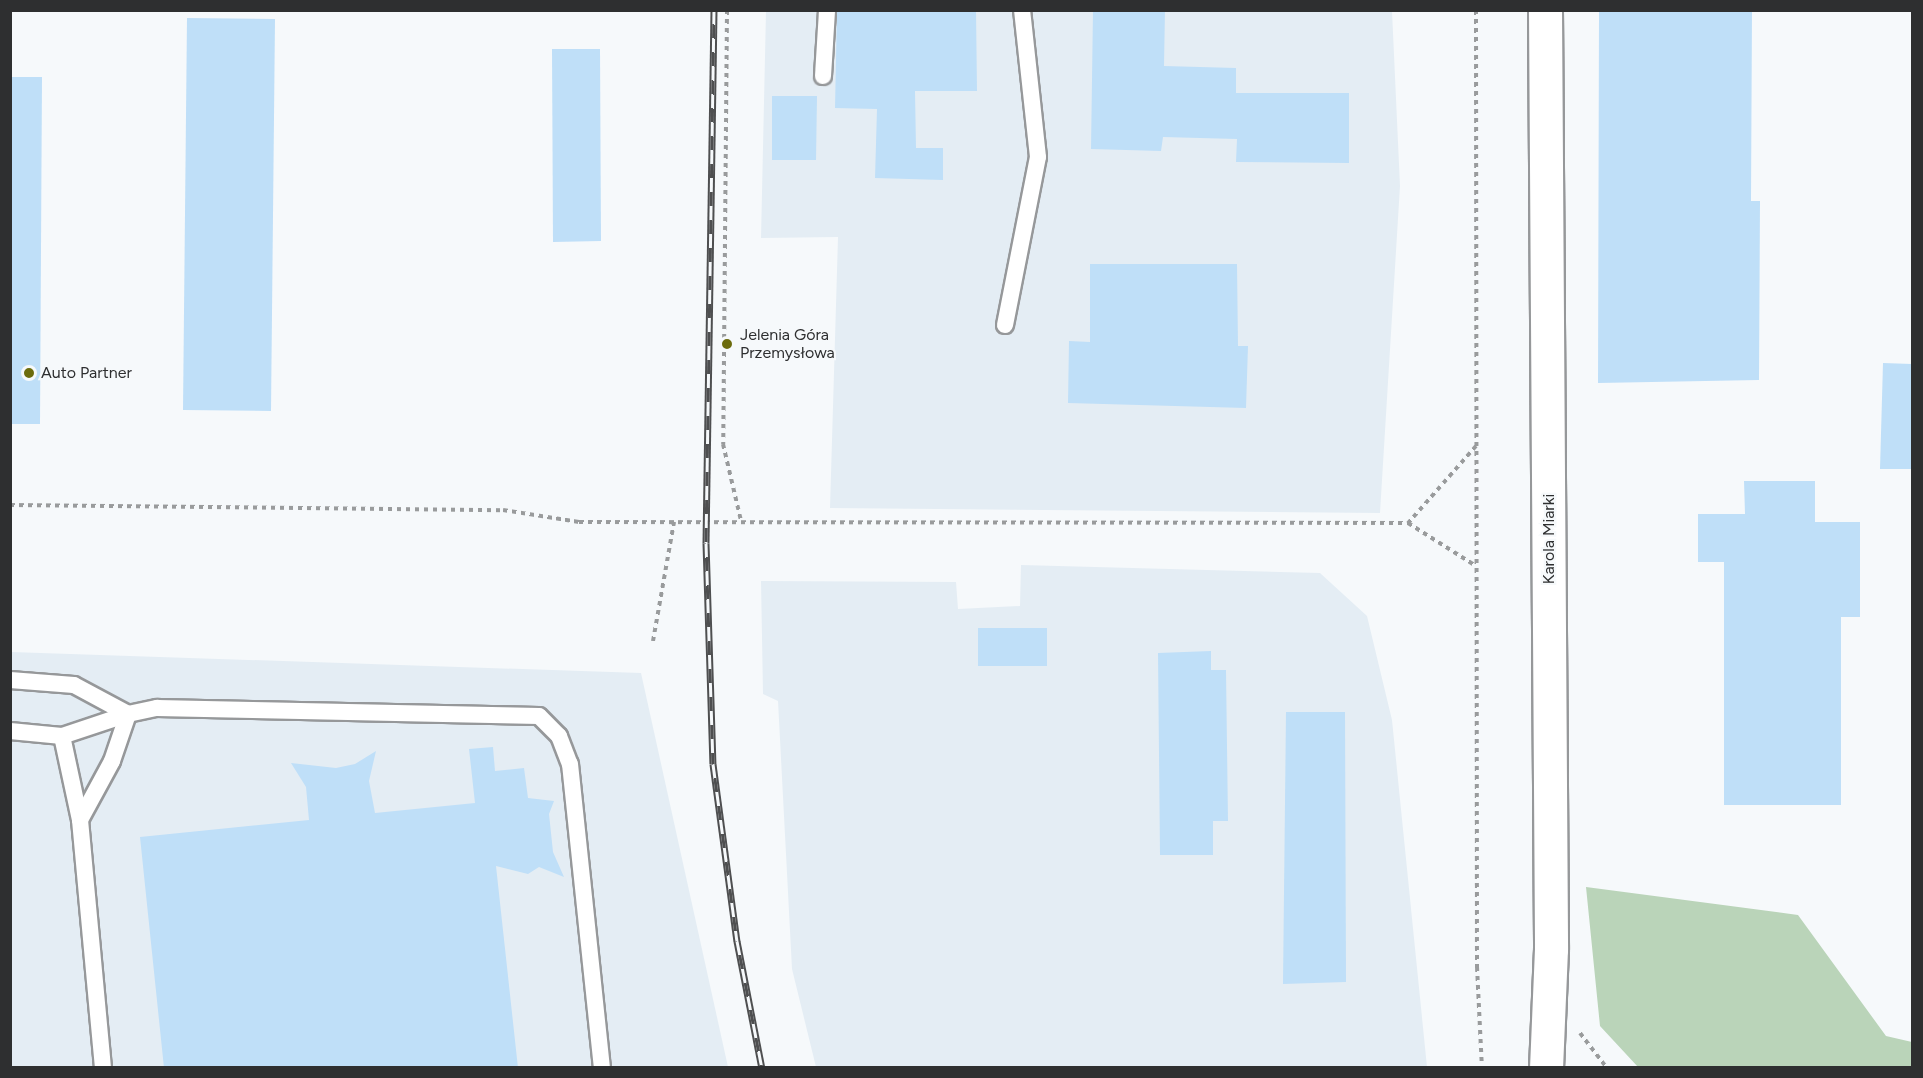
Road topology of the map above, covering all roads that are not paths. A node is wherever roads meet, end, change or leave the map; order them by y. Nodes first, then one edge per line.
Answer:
1 (827, 10) edge
2 (1022, 10) edge
3 (1545, 10) edge
4 (823, 76) dead end
5 (1005, 325) dead end
6 (10, 680) edge
7 (128, 714) junction
8 (10, 731) edge
9 (62, 736) junction
10 (80, 820) junction
11 (103, 1068) edge
12 (602, 1068) edge
13 (1546, 1068) edge

1 - 4 lane
2 - 5 lane
3 - 13 street, Karola Miarki
6 - 7 lane
7 - 9 lane
7 - 10 lane
7 - 12 lane
8 - 9 lane
9 - 10 lane
10 - 11 lane

